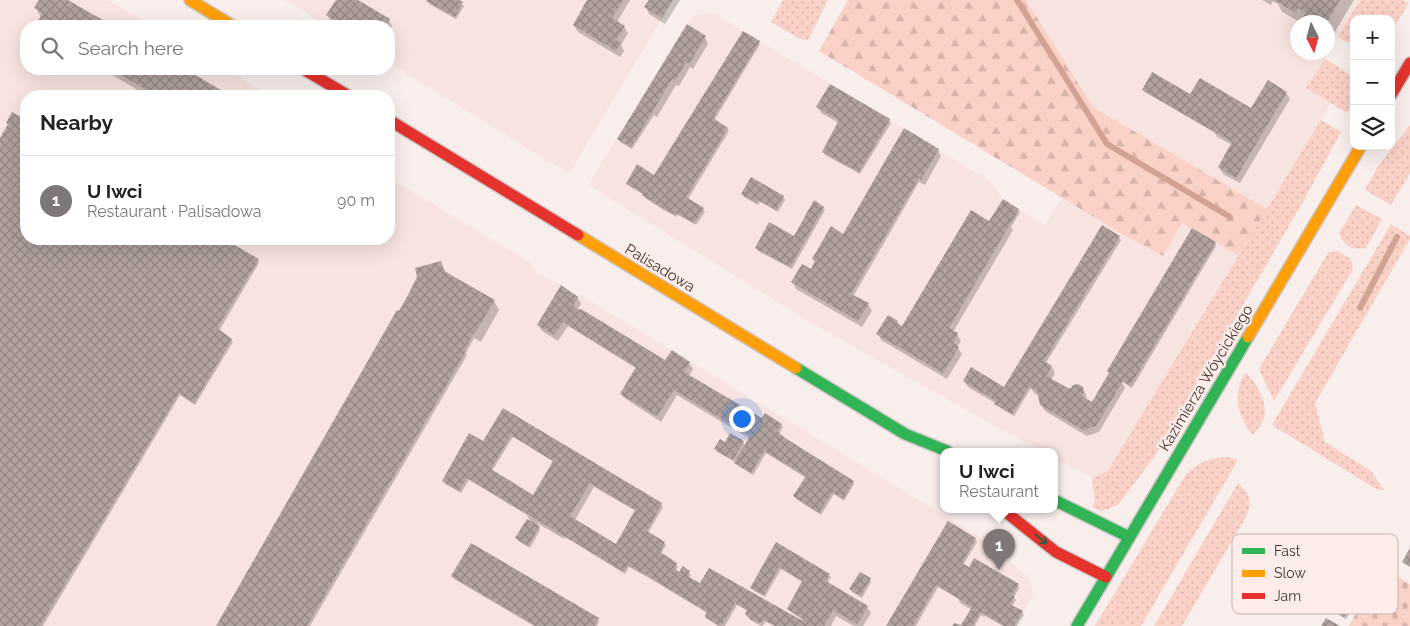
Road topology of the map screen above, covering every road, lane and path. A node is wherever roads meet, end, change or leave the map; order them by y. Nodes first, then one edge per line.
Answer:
1 (190, 0) edge
2 (223, 20) edge
3 (1410, 63) edge
4 (313, 75) edge
5 (1395, 88) edge
6 (339, 90) edge
7 (395, 124) edge
8 (1359, 150) edge
9 (916, 440) junction
10 (940, 449) edge
11 (940, 459) edge
12 (1058, 502) edge
13 (1007, 513) edge
14 (1129, 537) junction
15 (1106, 577) junction
16 (1077, 626) edge

1 - 2 street
3 - 5 street
4 - 6 street
7 - 9 street, Palisadowa
8 - 14 street, Kazimierza Wóycickiego
9 - 10 street, Palisadowa
9 - 11 street, Palisadowa
12 - 14 street
13 -> 15 street
14 - 15 street, Kazimierza Wóycickiego
15 - 16 street, Kazimierza Wóycickiego

